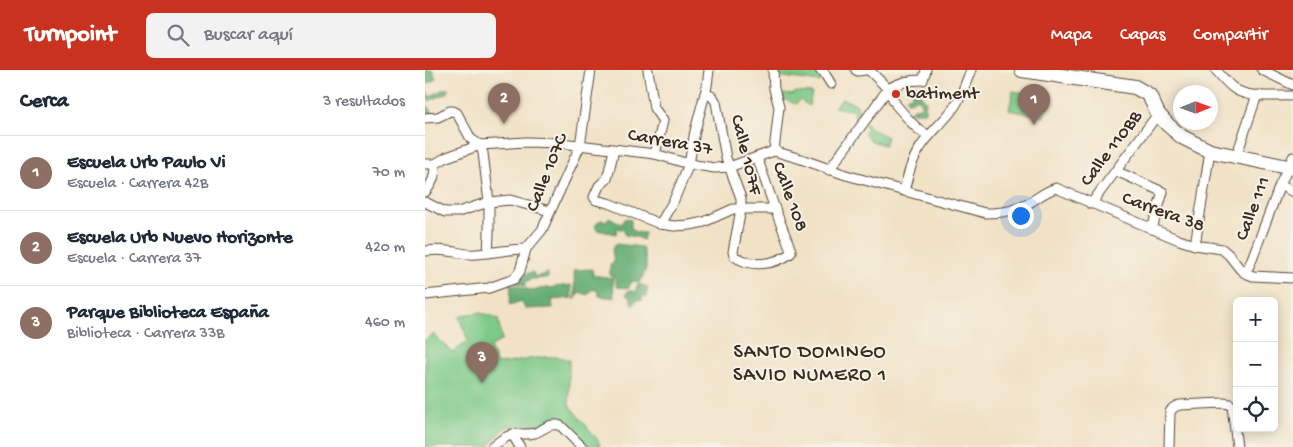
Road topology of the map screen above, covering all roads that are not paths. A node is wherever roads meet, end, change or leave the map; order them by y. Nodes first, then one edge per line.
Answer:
1 (591, 70) edge
2 (648, 70) edge
3 (709, 70) edge
4 (773, 70) edge
5 (820, 70) edge
6 (856, 70) edge
7 (865, 70) edge
8 (869, 70) edge
9 (926, 70) edge
10 (971, 70) edge
11 (1022, 70) edge
12 (1216, 70) edge
13 (1262, 70) edge
14 (1063, 73) edge
15 (831, 84) dead end
16 (1293, 85) edge
17 (888, 89) junction
18 (705, 94) junction
19 (1257, 95) junction
20 (1293, 96) edge
21 (1158, 114) junction
22 (425, 118) edge
23 (929, 136) junction
24 (480, 145) junction
25 (579, 146) junction
26 (614, 150) junction
27 (774, 151) junction
28 (1210, 151) junction
29 (655, 154) junction
30 (757, 157) junction
31 (1236, 157) junction
32 (425, 164) edge
33 (435, 164) junction
34 (689, 164) junction
35 (1292, 164) edge
36 (729, 167) junction
37 (829, 170) junction
38 (1116, 171) junction
39 (1280, 186) junction
40 (904, 191) junction
41 (425, 192) edge
42 (1293, 192) edge
43 (425, 202) edge
44 (489, 202) junction
45 (1091, 204) junction
46 (741, 209) junction
47 (775, 209) junction
48 (550, 211) junction
49 (660, 224) junction
50 (1152, 229) junction
51 (1195, 245) junction
52 (790, 247) joint
53 (526, 249) junction
54 (425, 251) edge
55 (488, 252) junction
56 (1245, 273) junction
57 (1293, 278) edge
58 (425, 295) edge
59 (512, 434) junction
60 (491, 447) edge
61 (520, 447) edge
62 (582, 447) edge
63 (1169, 447) edge
64 (1237, 447) edge

1 - 25 street, Calle 107C
2 - 29 street
3 - 18 street
4 - 27 street, Calle 108
5 - 15 street
6 - 7 street
8 - 17 street
9 - 17 street
10 - 23 street
11 - 14 street
12 - 19 street
13 - 16 street
14 - 21 street
17 - 23 street
17 - 37 street
18 - 34 street
18 - 36 street, Calle 107F
19 - 20 street
19 - 31 street
21 - 28 street
21 - 38 street, Calle 110BB
22 - 24 street
23 - 40 street
24 - 25 street, Carrera 37
24 - 33 street, Carrera 37
24 - 44 street
25 - 26 street, Carrera 37
25 - 48 street, Calle 107C
26 - 29 street, Carrera 37
26 - 49 street
27 - 30 street, Carrera 37
27 - 37 street
28 - 31 street
28 - 51 street
29 - 34 street, Carrera 37
30 - 36 street, Carrera 37
30 - 47 street, Calle 108
31 - 35 street
32 - 33 street, Carrera 37
33 - 41 street
34 - 36 street, Carrera 37
34 - 49 street
35 - 39 street, Calle 111
36 - 46 street, Calle 107F
37 - 40 street
38 - 45 street, Calle 110BB
38 - 50 street
39 - 42 street
39 - 56 street, Calle 111
40 - 45 street, Carrera 38
43 - 44 street
44 - 48 street
44 - 55 street
45 - 50 street, Carrera 38
46 - 47 street
46 - 49 street
46 - 52 street, Calle 107F
47 - 52 street, Calle 108
48 - 53 street, Calle 107C
50 - 51 street, Carrera 38
51 - 56 street, Carrera 38
53 - 55 street
53 - 58 street, Calle 107C
54 - 55 street
56 - 57 street
59 - 60 street
59 - 61 street
59 - 62 street
63 - 64 street

